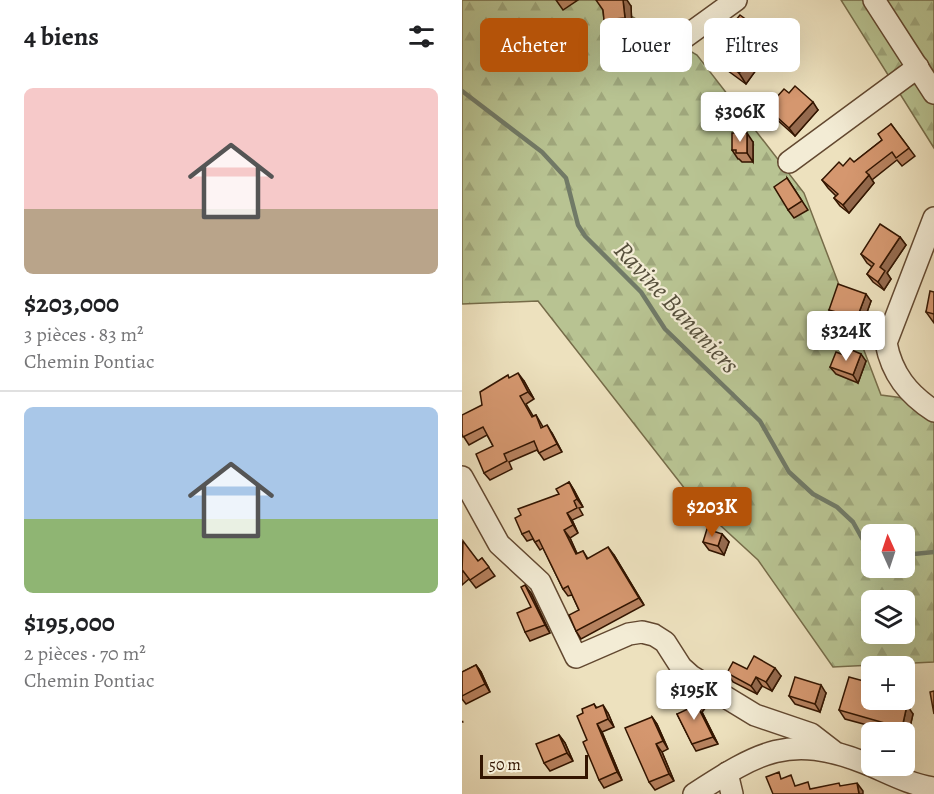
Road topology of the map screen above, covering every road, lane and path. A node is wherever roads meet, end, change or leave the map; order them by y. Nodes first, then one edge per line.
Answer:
1 (736, 0) edge
2 (874, 0) edge
3 (692, 32) edge
4 (918, 67) junction
5 (934, 93) edge
6 (789, 162) dead end
7 (934, 218) edge
8 (934, 411) edge
9 (462, 477) edge
10 (833, 750) junction
11 (727, 773) junction
12 (934, 788) edge
13 (694, 794) edge
14 (732, 794) edge

1 - 3 street
2 - 4 street
4 - 5 street
4 - 6 street
7 - 8 street
9 - 10 street
10 - 11 street
10 - 12 street
11 - 13 street
11 - 14 street

